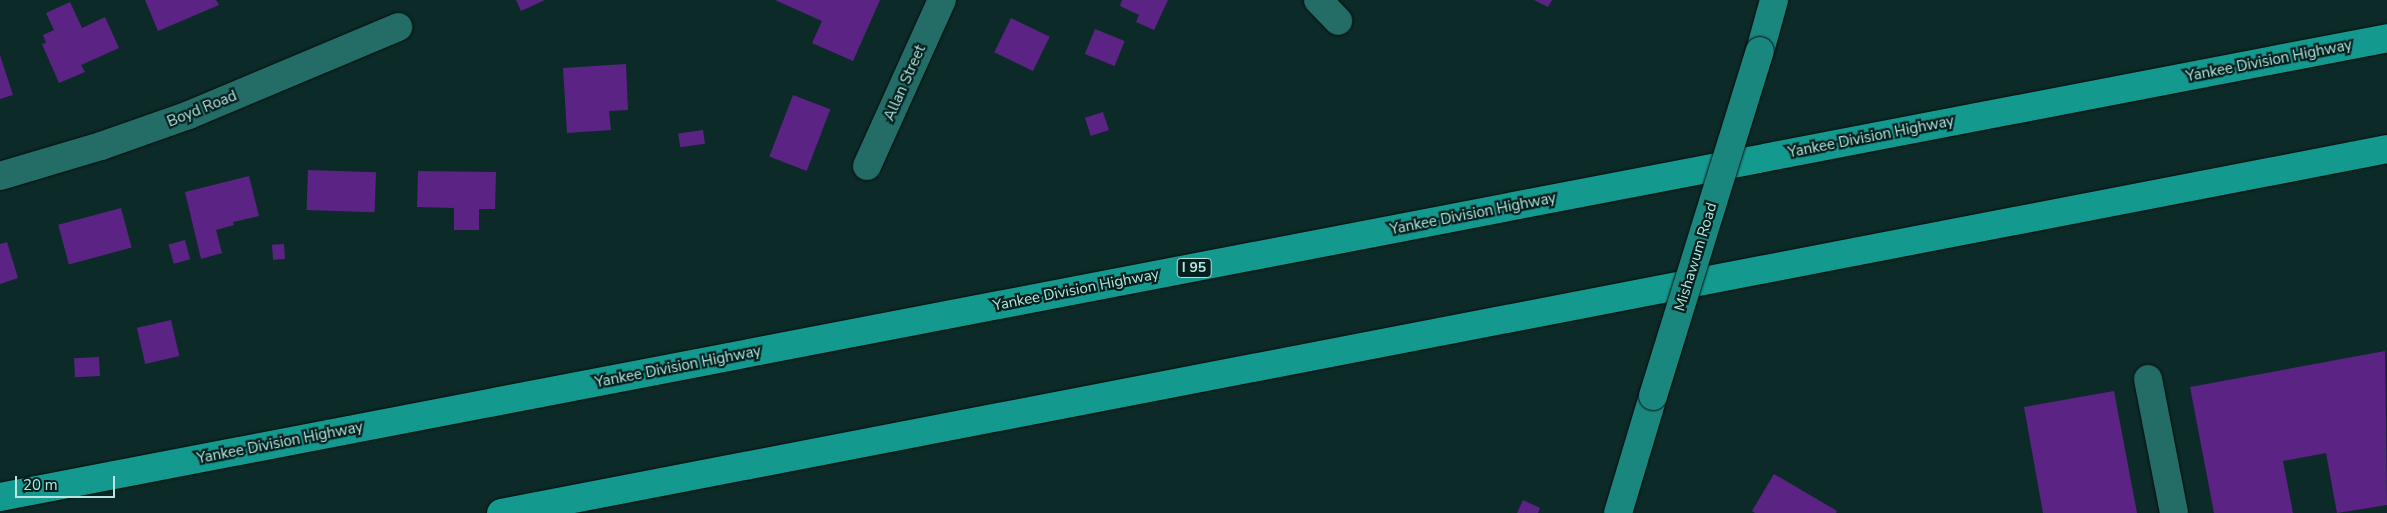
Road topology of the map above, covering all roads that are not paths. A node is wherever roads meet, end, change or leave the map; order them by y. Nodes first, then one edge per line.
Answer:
1 (942, 0) edge
2 (1318, 0) edge
3 (1774, 0) edge
4 (1338, 21) dead end
5 (398, 26) dead end
6 (2387, 38) edge
7 (2387, 149) edge
8 (867, 166) dead end
9 (0, 176) edge
10 (2148, 379) dead end
11 (0, 498) edge
12 (501, 513) edge
13 (1618, 513) edge
14 (2174, 513) edge

1 - 8 street, Allan Street
2 - 4 street
3 - 13 main road, Mishawum Road, bridge
5 - 9 street, Boyd Road
6 - 11 highway, Yankee Division Highway / I 95
7 - 12 highway
10 - 14 street

